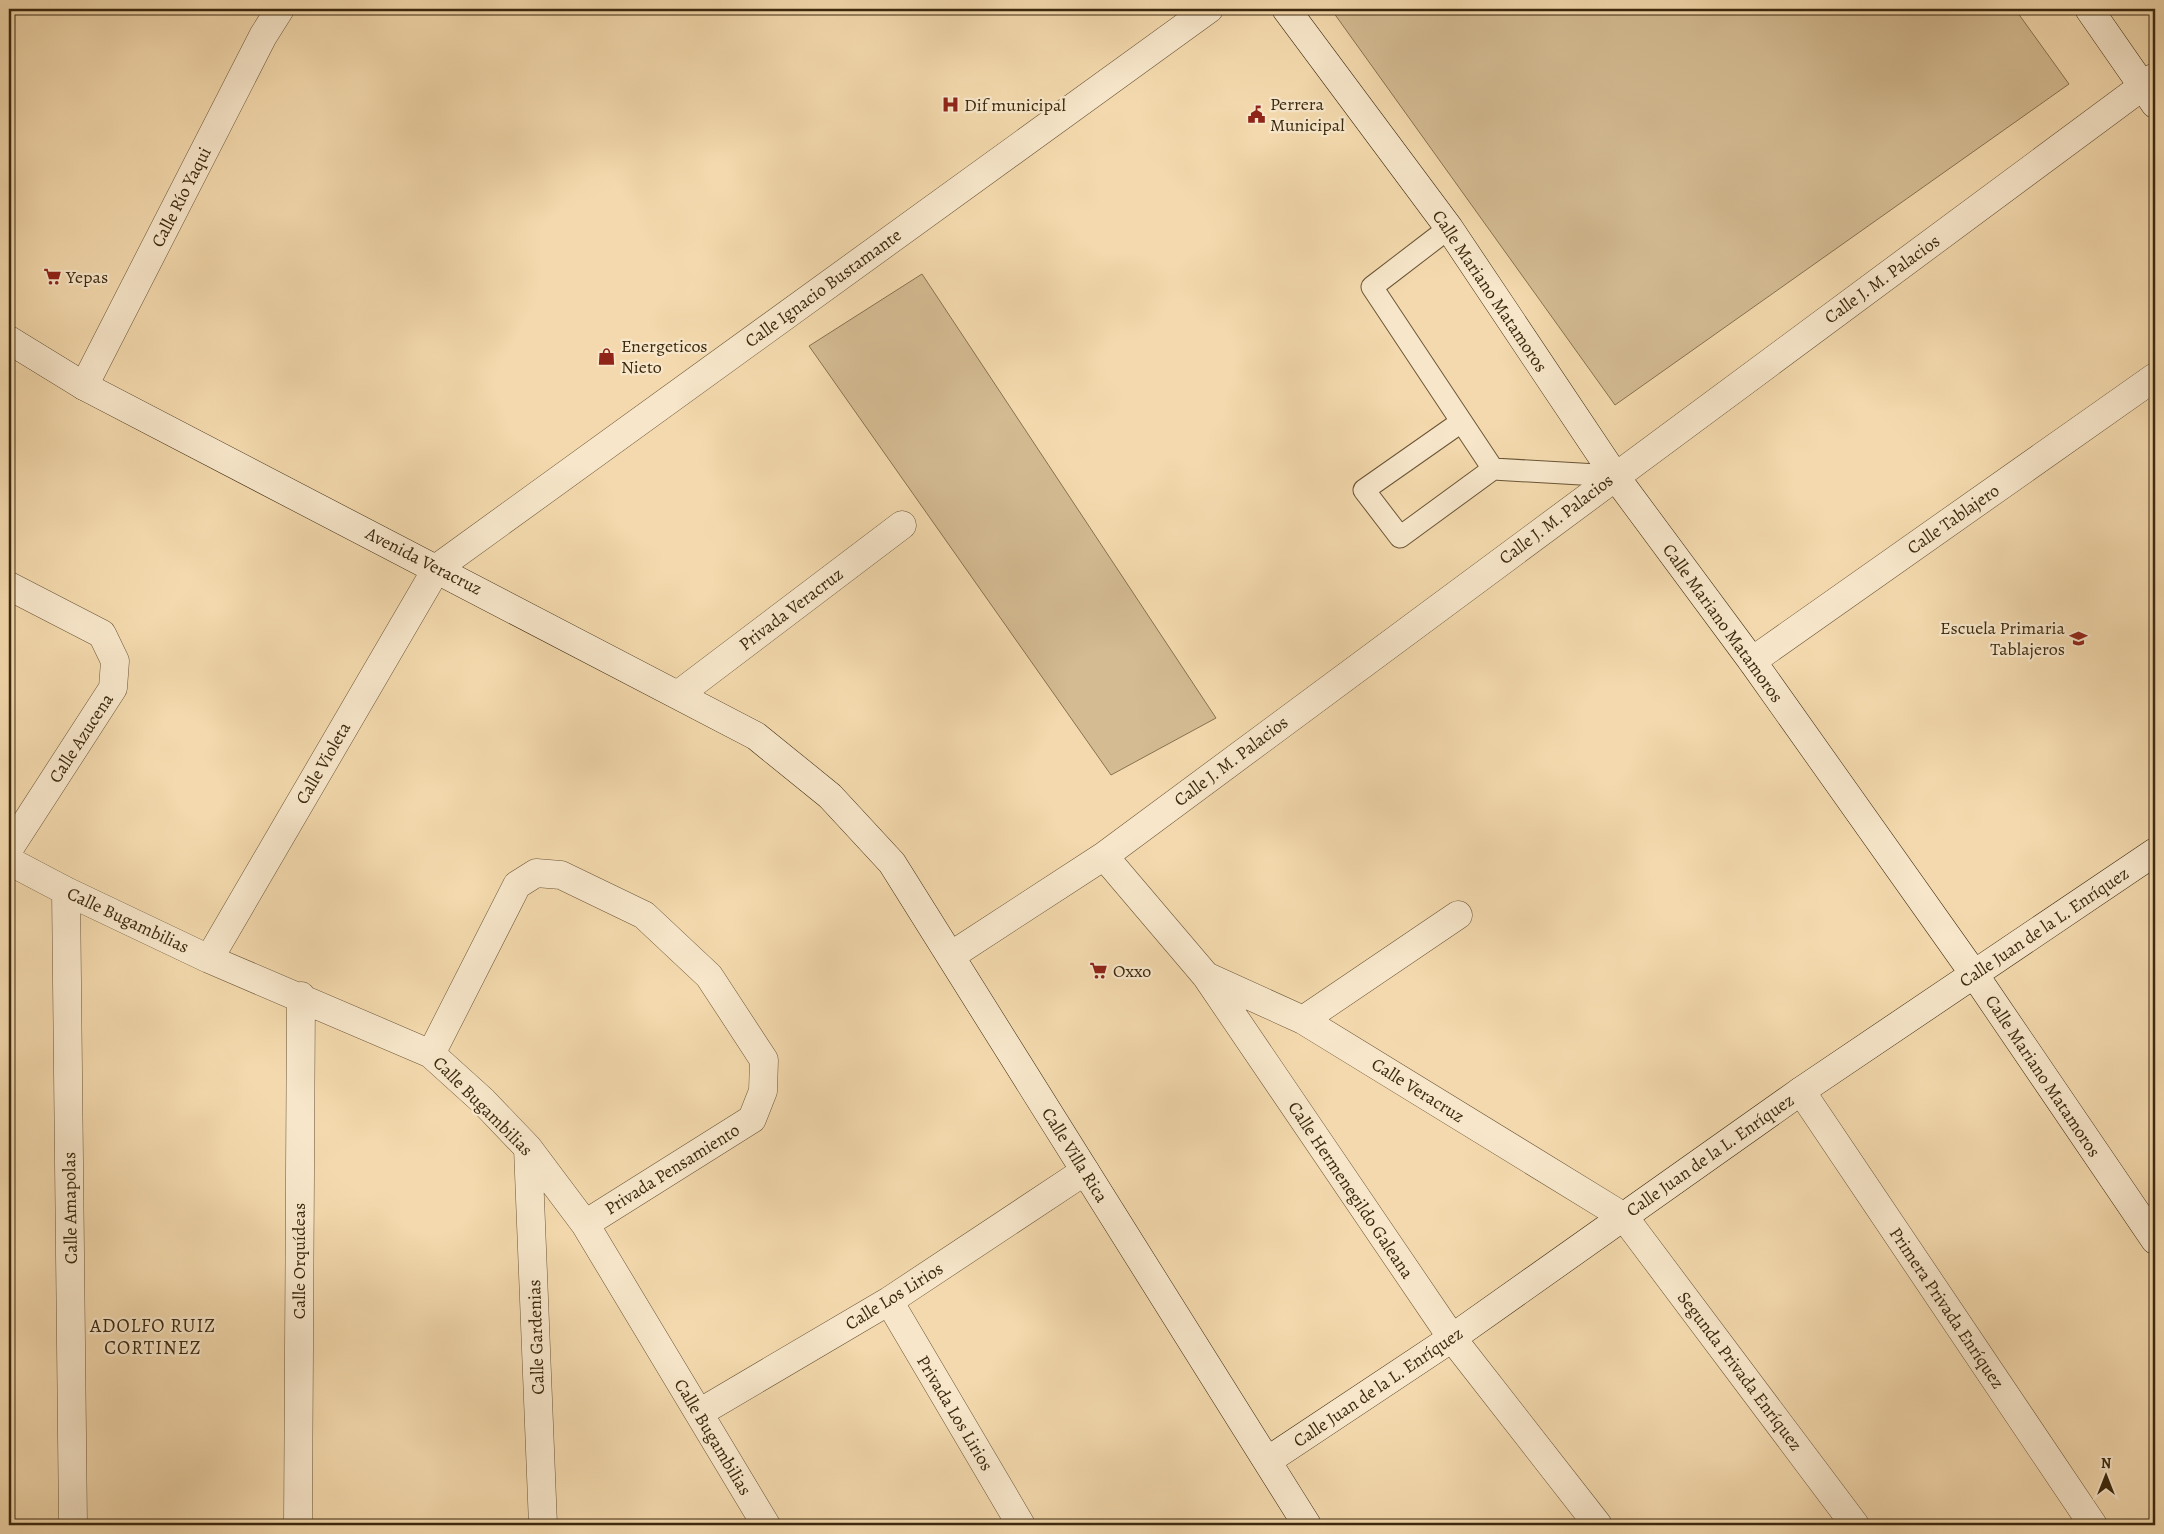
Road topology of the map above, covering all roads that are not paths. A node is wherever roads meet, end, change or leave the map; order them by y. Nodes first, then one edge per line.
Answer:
1 (255, 9) edge
2 (280, 9) edge
3 (1209, 9) edge
4 (1286, 9) edge
5 (2089, 9) edge
6 (263, 36) junction
7 (2151, 89) edge
8 (1449, 228) junction
9 (9, 340) edge
10 (2155, 376) edge
11 (84, 386) junction
12 (1461, 422) junction
13 (1492, 469) junction
14 (1615, 476) junction
15 (902, 525) dead end
16 (436, 568) junction
17 (9, 586) edge
18 (1752, 661) junction
19 (679, 694) junction
20 (830, 796) joint
21 (9, 850) edge
22 (2155, 852) edge
23 (1104, 856) junction
24 (9, 861) edge
25 (66, 891) junction
26 (1458, 915) dead end
27 (952, 955) junction
28 (209, 959) junction
29 (1974, 974) junction
30 (1206, 976) junction
31 (301, 996) junction
32 (1303, 1020) junction
33 (431, 1054) junction
34 (1801, 1091) junction
35 (528, 1148) junction
36 (1085, 1171) junction
37 (1624, 1217) junction
38 (585, 1224) junction
39 (2155, 1240) edge
40 (888, 1301) junction
41 (1452, 1338) junction
42 (699, 1413) junction
43 (1266, 1461) junction
44 (73, 1525) edge
45 (298, 1525) edge
46 (543, 1525) edge
47 (766, 1525) edge
48 (1021, 1525) edge
49 (1306, 1525) edge
50 (1598, 1525) edge
51 (1855, 1525) edge
52 (2093, 1525) edge

1 - 6 street
2 - 6 street, Calle Río Yaqui
3 - 16 street, Calle Ignacio Bustamante
4 - 8 street, Calle Mariano Matamoros
5 - 7 street
6 - 11 street, Calle Río Yaqui
7 - 14 street, Calle J. M. Palacios
8 - 12 lane
8 - 14 street, Calle Mariano Matamoros
9 - 11 street, Avenida Veracruz
10 - 18 street, Calle Tablajero
11 - 16 street, Avenida Veracruz
12 - 13 lane
12 - 13 lane
13 - 14 lane
14 - 18 street, Calle Mariano Matamoros
14 - 23 street, Calle J. M. Palacios
15 - 19 street, Privada Veracruz
16 - 19 street, Avenida Veracruz
16 - 28 street, Calle Violeta
17 - 21 street, Calle Azucena
18 - 29 street, Calle Mariano Matamoros
19 - 20 street, Avenida Veracruz
20 - 27 street, Calle Villa Rica
22 - 29 street, Calle Juan de la L. Enríquez
23 - 27 street, Calle J. M. Palacios
23 - 30 street, Calle Hermenegildo Galeana
24 - 25 street, Calle Bugambilias
25 - 28 street, Calle Bugambilias
25 - 44 street, Calle Amapolas
26 - 32 street
27 - 36 street, Calle Villa Rica
28 - 31 street, Calle Bugambilias
29 - 34 street, Calle Juan de la L. Enríquez
29 - 39 street, Calle Mariano Matamoros
30 - 32 street, Calle Veracruz
30 - 41 street, Calle Hermenegildo Galeana
31 - 33 street, Calle Bugambilias
31 - 45 street, Calle Orquídeas
32 - 37 street, Calle Veracruz
33 - 35 street, Calle Bugambilias
33 - 38 street, Privada Pensamiento
34 - 37 street, Calle Juan de la L. Enríquez
34 - 52 street, Primera Privada Enríquez
35 - 38 street, Calle Bugambilias
35 - 46 street, Calle Gardenias
36 - 40 street, Calle Los Lirios
36 - 43 street, Calle Villa Rica
37 - 41 street, Calle Juan de la L. Enríquez
37 - 51 street, Segunda Privada Enríquez
38 - 42 street, Calle Bugambilias
40 - 42 street, Calle Los Lirios
40 - 48 street, Privada Los Lirios
41 - 43 street, Calle Juan de la L. Enríquez
41 - 50 street, Calle Hermenegildo Galeana
42 - 47 street, Calle Bugambilias
43 - 49 street, Calle Villa Rica

